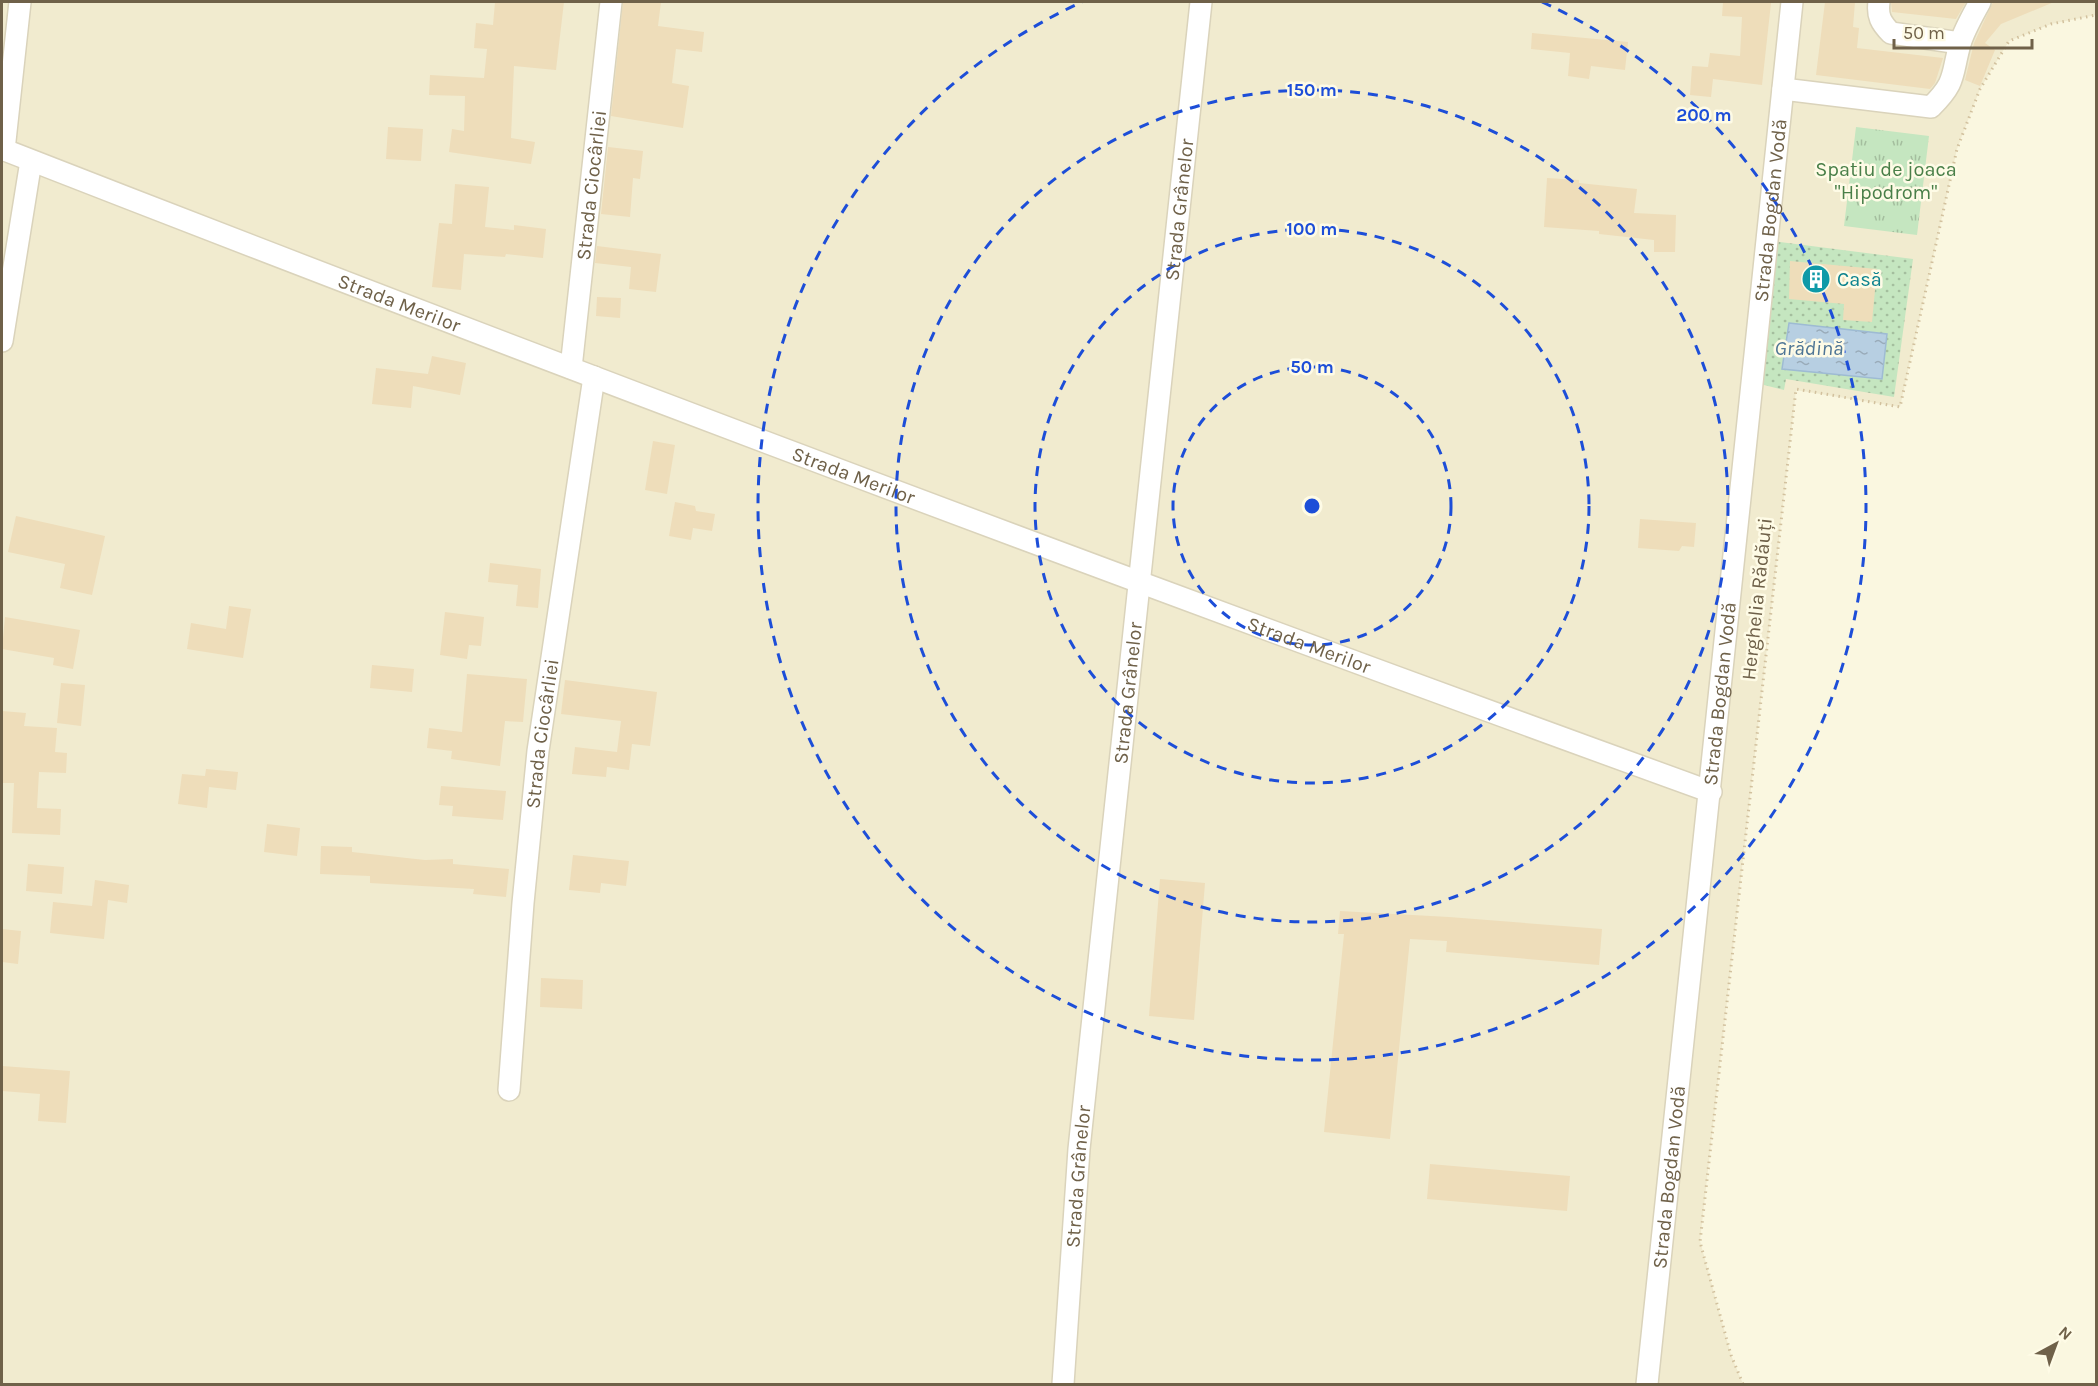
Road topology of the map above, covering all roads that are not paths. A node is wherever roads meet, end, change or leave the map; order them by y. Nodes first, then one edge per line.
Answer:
1 (20, 2) edge
2 (611, 2) edge
3 (1201, 2) edge
4 (1792, 2) edge
5 (1879, 2) edge
6 (1980, 2) edge
7 (1960, 43) junction
8 (1783, 89) junction
9 (3, 149) edge
10 (31, 161) junction
11 (2, 341) edge
12 (571, 368) junction
13 (594, 377) junction
14 (1140, 583) junction
15 (1711, 792) junction
16 (509, 1090) dead end
17 (1063, 1384) edge
18 (1647, 1384) edge

1 - 9 street
2 - 12 street, Strada Ciocârliei
3 - 14 street, Strada Grânelor
4 - 8 street, Strada Bogdan Vodă
5 - 7 street
6 - 7 street
7 - 8 street
8 - 15 street, Strada Bogdan Vodă
9 - 10 street, Strada Merilor
10 - 11 street
10 - 12 street, Strada Merilor
12 - 13 street, Strada Merilor
13 - 14 street, Strada Merilor
13 - 16 street, Strada Ciocârliei
14 - 15 street, Strada Merilor
14 - 17 street, Strada Grânelor
15 - 18 street, Strada Bogdan Vodă

